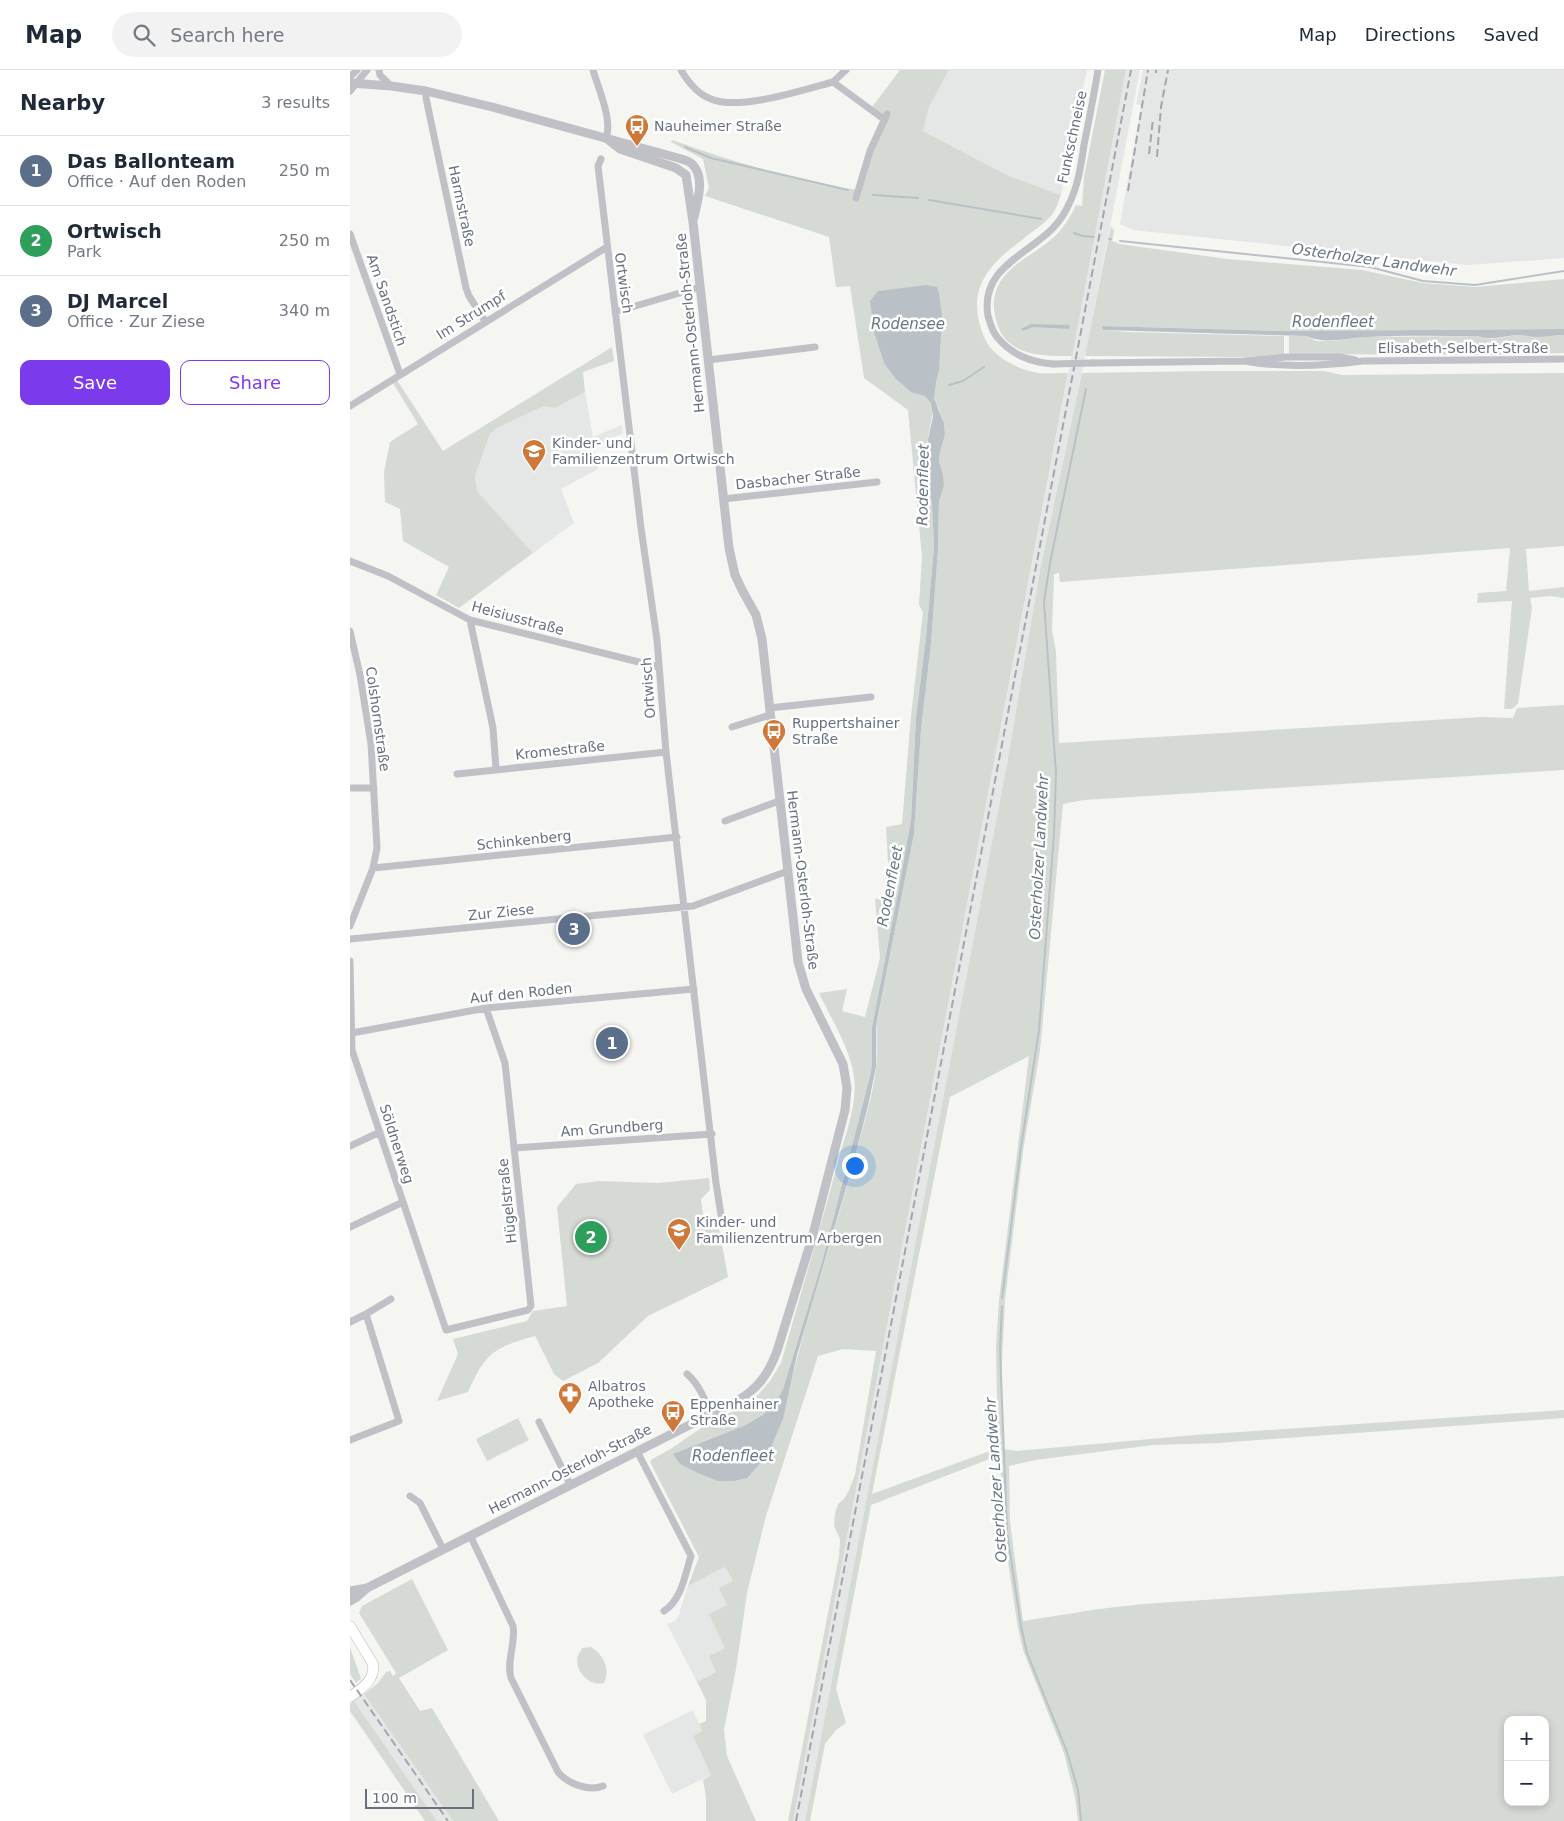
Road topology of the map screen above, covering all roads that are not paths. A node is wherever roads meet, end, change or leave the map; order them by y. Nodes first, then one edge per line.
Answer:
1 (357, 70) edge
2 (367, 70) edge
3 (379, 70) edge
4 (593, 70) edge
5 (681, 70) edge
6 (846, 70) edge
7 (1098, 70) edge
8 (833, 82) junction
9 (351, 84) edge
10 (391, 86) junction
11 (426, 91) junction
12 (606, 138) junction
13 (601, 159) dead end
14 (856, 198) dead end
15 (693, 222) junction
16 (350, 234) edge
17 (606, 247) junction
18 (700, 287) junction
19 (615, 312) junction
20 (485, 321) junction
21 (815, 347) dead end
22 (1564, 359) edge
23 (708, 360) junction
24 (1094, 363) joint
25 (400, 374) junction
26 (350, 406) edge
27 (877, 482) dead end
28 (723, 499) junction
29 (350, 561) edge
30 (470, 620) junction
31 (350, 631) edge
32 (659, 667) junction
33 (871, 697) dead end
34 (770, 711) junction
35 (732, 727) dead end
36 (666, 752) junction
37 (496, 770) junction
38 (457, 774) dead end
39 (350, 788) edge
40 (374, 788) junction
41 (779, 800) junction
42 (725, 821) dead end
43 (677, 836) junction
44 (373, 868) junction
45 (788, 871) junction
46 (685, 907) junction
47 (350, 926) edge
48 (350, 939) edge
49 (350, 961) edge
50 (694, 989) junction
51 (486, 1008) junction
52 (352, 1033) junction
53 (380, 1132) junction
54 (712, 1134) junction
55 (350, 1146) edge
56 (514, 1148) junction
57 (403, 1202) junction
58 (722, 1215) dead end
59 (350, 1227) edge
60 (391, 1299) dead end
61 (366, 1314) junction
62 (350, 1322) edge
63 (446, 1330) joint
64 (687, 1374) dead end
65 (711, 1414) junction
66 (539, 1422) dead end
67 (350, 1440) edge
68 (638, 1451) junction
69 (570, 1484) junction
70 (410, 1496) dead end
71 (470, 1535) junction
72 (443, 1549) junction
73 (367, 1588) junction
74 (350, 1591) edge
75 (350, 1601) edge
76 (664, 1611) dead end
77 (350, 1626) edge
78 (350, 1697) edge
79 (603, 1786) dead end

1 - 9 street
2 - 9 street
3 - 10 street
4 - 12 street
5 - 8 street
6 - 8 street
7 - 24 street, Funkschneise, bridge
8 - 14 street
9 - 10 street
10 - 11 street
11 - 12 street
11 - 20 street, Harmstraße
12 - 15 street, Hermann-Osterloh-Straße
12 - 15 street, Hermann-Osterloh-Straße
13 - 17 street, Ortwisch
15 - 18 street, Hermann-Osterloh-Straße
16 - 25 street, Am Sandstich
17 - 19 street, Ortwisch
17 - 20 street, Im Strumpf
18 - 19 street
18 - 23 street, Hermann-Osterloh-Straße
19 - 32 street, Ortwisch
20 - 25 street, Im Strumpf
21 - 23 street
22 - 24 street, Elisabeth-Selbert-Straße
23 - 28 street, Hermann-Osterloh-Straße
25 - 26 street, Im Strumpf
27 - 28 street, Dasbacher Straße
28 - 34 street, Hermann-Osterloh-Straße
29 - 30 street, Heisiusstraße
30 - 32 street, Heisiusstraße
30 - 37 street
31 - 40 street, Colshornstraße
32 - 36 street, Ortwisch
33 - 34 street
34 - 35 street
34 - 41 street, Hermann-Osterloh-Straße
36 - 37 street, Kromestraße
36 - 43 street, Ortwisch
37 - 38 street, Kromestraße
39 - 40 street
40 - 44 street, Colshornstraße
41 - 42 street
41 - 45 street, Hermann-Osterloh-Straße
43 - 44 street, Schinkenberg
43 - 46 street, Ortwisch
44 - 47 street, Colshornstraße
45 - 46 street, Zur Ziese
45 - 65 street, Hermann-Osterloh-Straße
46 - 48 street, Zur Ziese
46 - 50 street, Ortwisch
49 - 52 street, Söldnerweg
50 - 51 street, Auf den Roden
50 - 54 street, Ortwisch
51 - 52 street, Auf den Roden
51 - 56 street, Hügelstraße
52 - 53 street, Söldnerweg
53 - 55 street
53 - 57 street, Söldnerweg
54 - 56 street, Am Grundberg
54 - 58 street, Ortwisch
56 - 63 street, Hügelstraße
57 - 59 street
57 - 63 street, Söldnerweg
60 - 61 street
61 - 62 street
61 - 67 street
64 - 65 street
65 - 68 street, Hermann-Osterloh-Straße
66 - 69 street
68 - 69 street, Hermann-Osterloh-Straße
68 - 76 street
69 - 71 street, Hermann-Osterloh-Straße
70 - 72 street
71 - 72 street, Hermann-Osterloh-Straße
71 - 79 street
72 - 73 street, Hermann-Osterloh-Straße
73 - 74 street, Hermann-Osterloh-Straße
73 - 75 street, Hermann-Osterloh-Straße
77 - 78 main road

